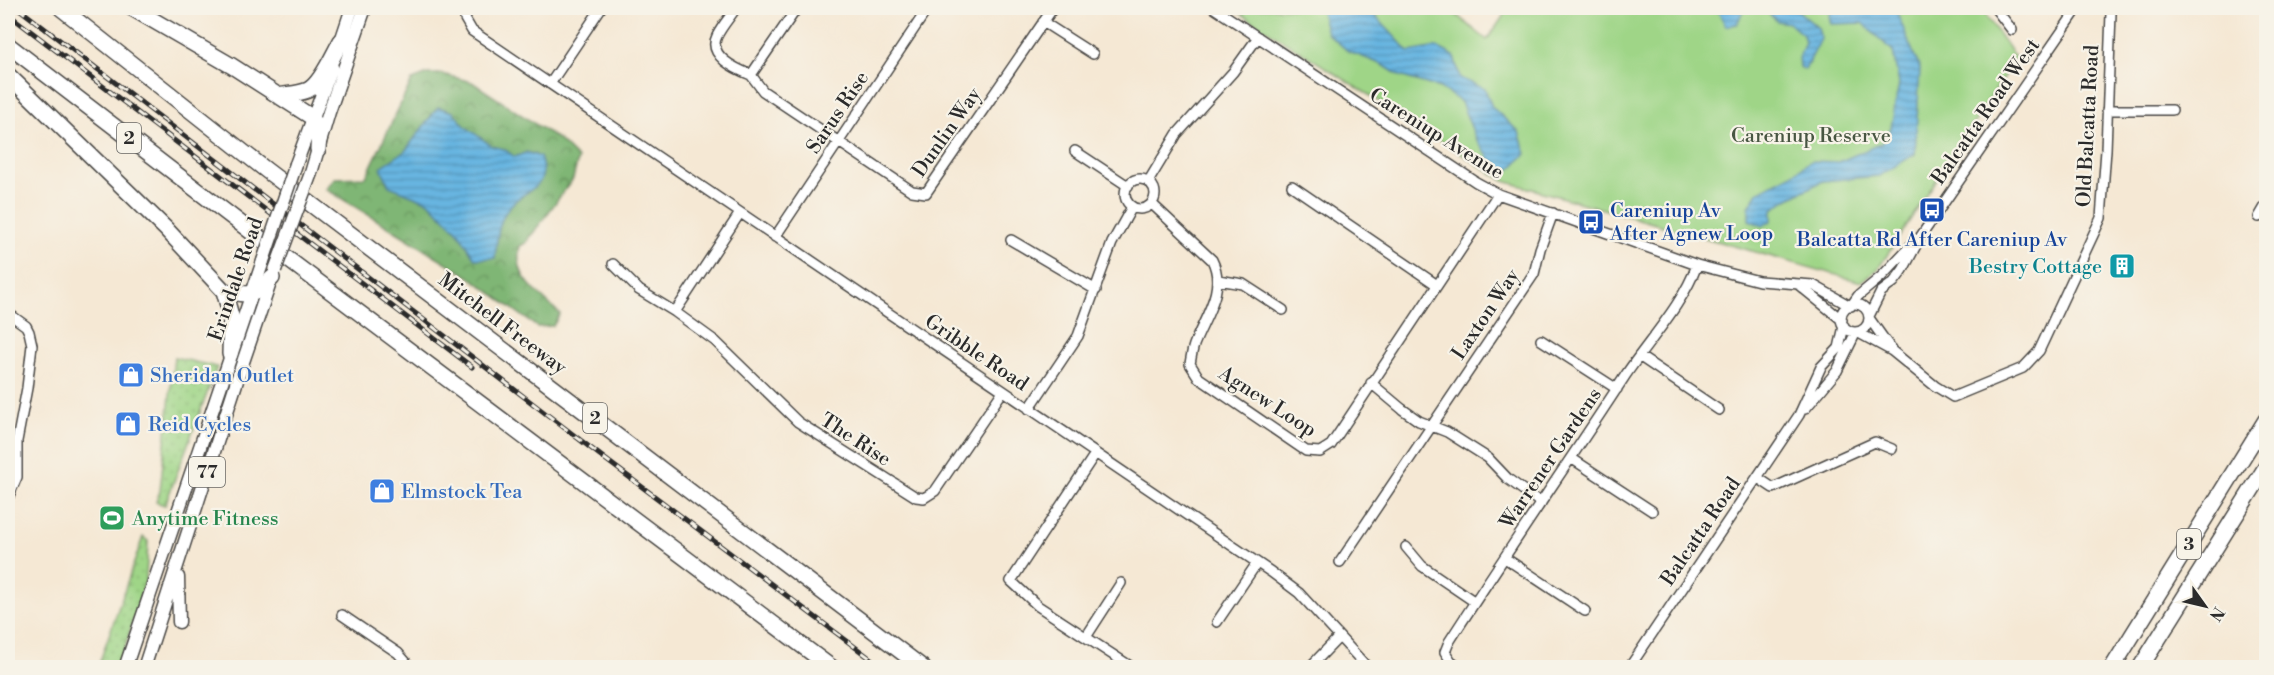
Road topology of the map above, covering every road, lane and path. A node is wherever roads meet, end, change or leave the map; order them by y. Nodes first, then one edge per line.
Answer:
1 (61, 8) edge
2 (132, 8) edge
3 (352, 8) edge
4 (365, 8) edge
5 (467, 8) edge
6 (602, 8) edge
7 (736, 8) edge
8 (797, 8) edge
9 (928, 8) edge
10 (1053, 8) edge
11 (1214, 8) edge
12 (1995, 8) edge
13 (2078, 8) edge
14 (2110, 8) edge
15 (1043, 22) junction
16 (2013, 30) dead end
17 (1258, 38) junction
18 (341, 41) junction
19 (8, 45) edge
20 (1093, 54) dead end
21 (8, 75) edge
22 (751, 75) junction
23 (550, 84) junction
24 (278, 96) junction
25 (2107, 110) junction
26 (2172, 111) dead end
27 (314, 120) junction
28 (839, 142) junction
29 (318, 149) junction
30 (1075, 151) dead end
31 (1148, 182) junction
32 (1128, 186) junction
33 (1292, 186) dead end
34 (1498, 194) junction
35 (1152, 204) junction
36 (2266, 205) edge
37 (1132, 207) junction
38 (740, 213) junction
39 (1553, 213) junction
40 (2259, 217) dead end
41 (1921, 236) junction
42 (775, 237) junction
43 (1011, 240) dead end
44 (613, 264) dead end
45 (1696, 265) junction
46 (274, 274) junction
47 (1218, 280) junction
48 (1437, 285) junction
49 (1799, 285) junction
50 (1096, 290) junction
51 (224, 291) junction
52 (250, 295) junction
53 (1850, 306) junction
54 (1283, 310) dead end
55 (675, 312) junction
56 (8, 313) edge
57 (1869, 317) junction
58 (1843, 323) junction
59 (1857, 332) junction
60 (1541, 340) dead end
61 (1892, 351) junction
62 (230, 354) junction
63 (1639, 356) junction
64 (1371, 383) junction
65 (1617, 389) junction
66 (1003, 391) junction
67 (1029, 409) junction
68 (1719, 410) dead end
69 (1799, 415) junction
70 (2266, 420) edge
71 (1431, 427) junction
72 (1892, 448) dead end
73 (1095, 454) junction
74 (1571, 458) junction
75 (2266, 467) edge
76 (1758, 478) junction
77 (8, 497) edge
78 (1541, 503) junction
79 (1652, 511) dead end
80 (1406, 548) dead end
81 (1505, 558) junction
82 (179, 561) junction
83 (1340, 562) dead end
84 (1257, 563) junction
85 (1121, 583) dead end
86 (1475, 602) junction
87 (1585, 610) dead end
88 (342, 615) dead end
89 (179, 622) dead end
90 (1217, 622) dead end
91 (1086, 637) junction
92 (1339, 637) junction
93 (125, 668) edge
94 (144, 668) edge
95 (411, 668) edge
96 (832, 668) edge
97 (923, 668) edge
98 (1133, 668) edge
99 (1309, 668) edge
100 (1368, 668) edge
101 (1461, 668) edge
102 (1629, 668) edge
103 (2112, 668) edge
104 (2140, 668) edge

1 - 97 highway, Mitchell Freeway / 2
2 - 24 highway
3 - 18 main road, Erindale Road / 77
4 - 29 main road, Erindale Road / 77
5 - 23 street, Gribble Road
6 - 23 street
7 - 22 street
8 - 22 street
9 - 28 street, Sarus Rise
10 - 15 street, Dunlin Way
11 - 17 street, Careniup Avenue
12 - 16 street
13 - 41 street, Balcatta Road West
14 - 25 street, Old Balcatta Road
15 - 20 street
15 - 28 street, Dunlin Way
17 - 31 street
17 - 34 street, Careniup Avenue
18 - 24 highway
18 - 27 main road, Erindale Road / 77
19 - 96 highway, 2
21 - 51 highway
22 - 28 street
23 - 38 street, Gribble Road
24 - 27 highway
25 - 26 street
25 - 61 street, Old Balcatta Road
27 - 29 highway
27 - 52 main road, Erindale Road / 77, bridge
28 - 42 street, Sarus Rise
29 - 46 main road, Erindale Road / 77, bridge
30 - 32 street
31 - 32 street
31 - 35 street
32 - 37 street
33 - 48 street
34 - 39 street, Careniup Avenue
34 - 48 street, Agnew Loop
35 - 37 street
35 - 47 street
36 - 40 street
37 - 50 street
38 - 42 street, Gribble Road
38 - 55 street
39 - 45 street, Careniup Avenue
39 - 71 street, Laxton Way
41 - 53 street, Balcatta Road West
41 - 57 street, Balcatta Road West
42 - 66 street, Gribble Road
43 - 50 street
44 - 55 street
45 - 49 street, Careniup Avenue
45 - 63 street, Warrener Gardens
46 - 52 highway
46 - 82 main road, Erindale Road / 77
47 - 54 street
47 - 64 street, Agnew Loop
48 - 64 street, Agnew Loop
49 - 53 street, Careniup Avenue
49 - 58 street
50 - 67 street
51 - 52 highway
51 - 62 highway
52 - 62 main road, Erindale Road / 77
53 - 57 street
53 - 58 street
55 - 66 street, The Rise
56 - 77 street
57 - 59 street
57 - 61 street
58 - 59 street
58 - 69 street, Balcatta Road
59 - 61 street
59 - 69 street, Balcatta Road
60 - 65 street
62 - 93 main road, Erindale Road / 77
63 - 65 street, Warrener Gardens
63 - 68 street
64 - 71 street
65 - 74 street, Warrener Gardens
66 - 67 street, Gribble Road
67 - 73 street, Gribble Road
69 - 76 street, Balcatta Road
70 - 103 highway, 3
71 - 78 street
71 - 83 street, Laxton Way
72 - 76 street
73 - 84 street, Gribble Road
73 - 91 street
74 - 78 street, Warrener Gardens
74 - 79 street
75 - 104 highway, 3
76 - 102 street, Balcatta Road
78 - 81 street, Warrener Gardens
80 - 86 street
81 - 86 street, Warrener Gardens
81 - 87 street
82 - 89 main road
82 - 94 main road, Erindale Road / 77
84 - 90 street
84 - 92 street, Gribble Road
85 - 91 street
86 - 101 street, Warrener Gardens
88 - 95 street
91 - 98 street
92 - 99 street
92 - 100 street, Gribble Road

